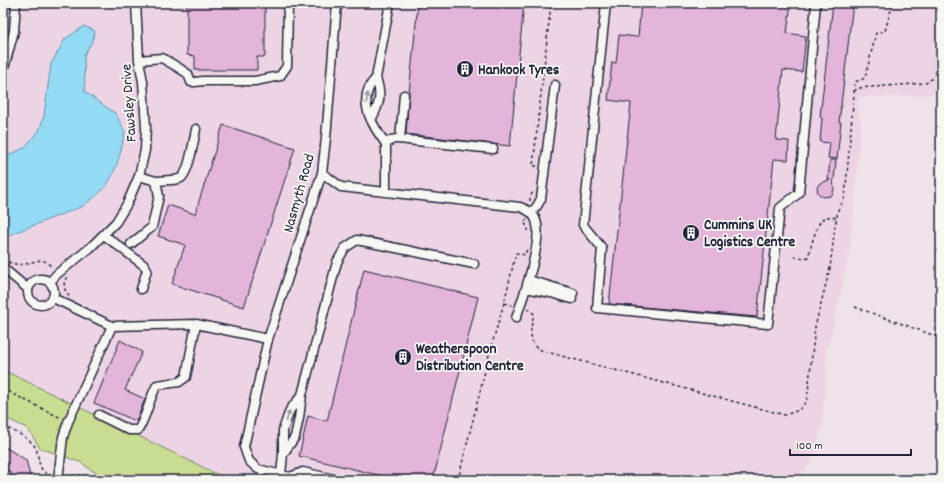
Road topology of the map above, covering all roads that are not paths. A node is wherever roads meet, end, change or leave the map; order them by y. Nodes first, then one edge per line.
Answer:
1 (16, 3) edge
2 (136, 3) edge
3 (288, 3) edge
4 (338, 3) edge
5 (390, 3) edge
6 (606, 3) edge
7 (816, 3) edge
8 (139, 60) junction
9 (3, 71) edge
10 (376, 78) junction
11 (555, 84) dead end
12 (404, 95) dead end
13 (372, 120) junction
14 (196, 129) dead end
15 (400, 139) junction
16 (386, 144) junction
17 (493, 149) dead end
18 (322, 173) junction
19 (139, 176) junction
20 (156, 181) junction
21 (386, 192) junction
22 (531, 213) junction
23 (104, 235) junction
24 (131, 244) dead end
25 (474, 264) dead end
26 (5, 265) edge
27 (50, 282) junction
28 (528, 284) junction
29 (28, 289) junction
30 (141, 289) dead end
31 (572, 296) dead end
32 (53, 298) junction
33 (516, 318) dead end
34 (196, 324) junction
35 (112, 326) junction
36 (268, 339) junction
37 (302, 395) junction
38 (99, 415) dead end
39 (283, 454) junction
40 (281, 475) junction
41 (58, 478) edge
42 (291, 479) edge
43 (338, 480) edge

1 - 9 street
2 - 8 street, Fawsley Drive
3 - 8 street
4 - 18 street, Nasmyth Road
5 - 10 street
6 - 7 street
8 - 19 street, Fawsley Drive
10 - 13 street
13 -> 10 street
11 - 22 street
12 - 15 street
13 - 16 street
14 - 20 street
15 - 16 street
15 - 17 street
16 - 21 street
18 - 21 street
18 - 36 street, Nasmyth Road
19 - 20 street
19 - 23 street, Fawsley Drive
20 - 24 street
21 - 22 street
22 - 28 street
23 - 27 street, Fawsley Drive
23 - 30 street
25 - 37 street
26 - 29 street
27 - 29 street
27 - 32 street
28 - 31 street
28 - 33 street
29 - 32 street
32 - 35 street
34 - 35 street
34 - 36 street
34 - 38 street
35 - 41 street
36 - 40 street, Nasmyth Road
37 - 39 street
39 -> 37 street
39 - 40 street
40 - 42 street, Nasmyth Road
42 - 43 street

